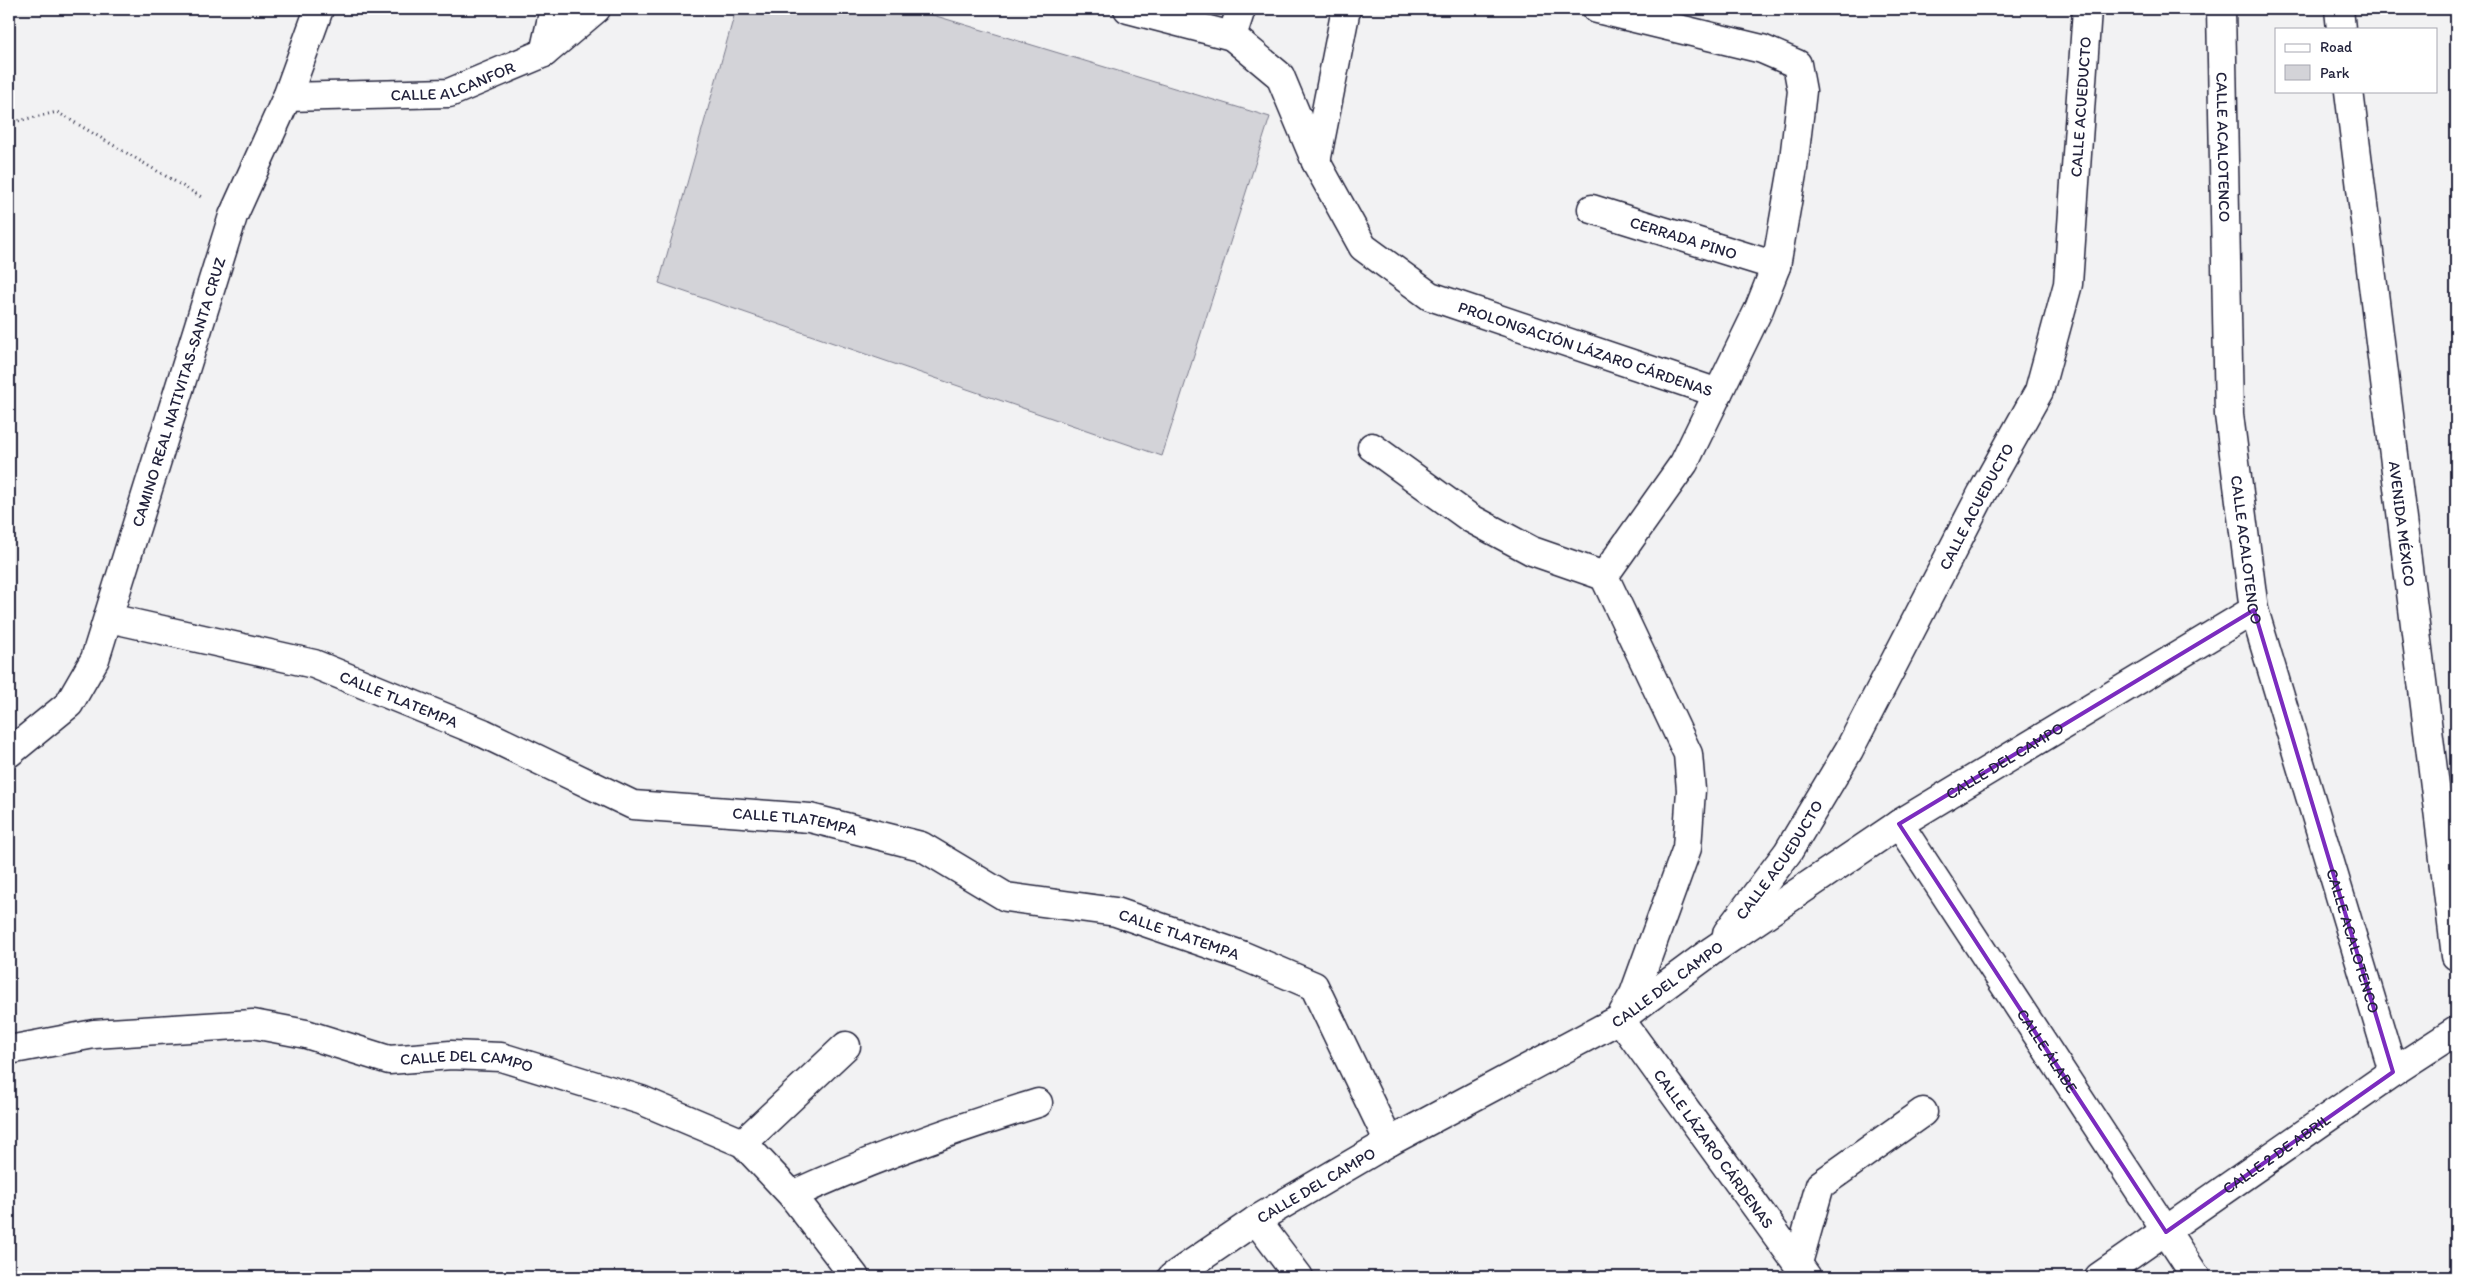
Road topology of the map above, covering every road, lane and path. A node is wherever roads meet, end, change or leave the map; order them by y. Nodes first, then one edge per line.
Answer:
1 (319, 9) edge
2 (554, 9) edge
3 (596, 9) edge
4 (1128, 9) edge
5 (1242, 9) edge
6 (1346, 9) edge
7 (1597, 9) edge
8 (2087, 9) edge
9 (2221, 9) edge
10 (2339, 9) edge
11 (2341, 28) edge
12 (1232, 36) junction
13 (544, 53) junction
14 (2349, 92) edge
15 (287, 97) junction
16 (9, 123) edge
17 (1316, 162) junction
18 (1592, 209) dead end
19 (233, 216) junction
20 (1776, 266) junction
21 (1718, 393) junction
22 (1372, 447) dead end
23 (1604, 576) junction
24 (2254, 610) junction
25 (108, 618) junction
26 (9, 754) edge
27 (1899, 824) junction
28 (1713, 950) junction
29 (2456, 956) edge
30 (1620, 1019) junction
31 (2456, 1032) edge
32 (846, 1046) dead end
33 (9, 1050) edge
34 (2393, 1072) junction
35 (1038, 1103) dead end
36 (1923, 1112) dead end
37 (1389, 1142) junction
38 (743, 1143) junction
39 (792, 1195) junction
40 (1256, 1220) junction
41 (2166, 1232) junction
42 (1803, 1270) edge
43 (855, 1277) edge
44 (1172, 1277) edge
45 (1299, 1277) edge
46 (2099, 1277) edge
47 (2196, 1277) edge

1 - 15 street, CAMINO REAL NATIVITAS-SANTA CRUZ
2 - 13 street
3 - 13 street, CALLE ALCANFOR
4 - 12 street
5 - 12 street
6 - 17 street
7 - 20 street
8 - 28 street, CALLE ACUEDUCTO
9 - 24 street, CALLE ACALOTENCO
10 - 11 street
12 - 17 street, PROLONGACIÓN LÁZARO CÁRDENAS
13 - 15 street, CALLE ALCANFOR
14 - 29 street, AVENIDA MÉXICO
15 - 19 street, CAMINO REAL NATIVITAS-SANTA CRUZ
16 - 19 path
17 - 21 street, PROLONGACIÓN LÁZARO CÁRDENAS
18 - 20 street, CERRADA PINO
19 - 25 street, CAMINO REAL NATIVITAS-SANTA CRUZ
20 - 21 street
21 - 23 street, PROLONGACIÓN LÁZARO CÁRDENAS
22 - 23 street
23 - 30 street
24 - 27 street, CALLE DEL CAMPO
24 - 34 street, CALLE ACALOTENCO
25 - 26 street, CAMINO REAL NATIVITAS-SANTA CRUZ
25 - 37 street, CALLE TLATEMPA
27 - 28 street, CALLE DEL CAMPO
27 - 41 street, CALLE ÁLABE
28 - 30 street, CALLE DEL CAMPO
30 - 37 street, CALLE DEL CAMPO
30 - 42 street, CALLE LÁZARO CÁRDENAS
31 - 34 street, CALLE 2 DE ABRIL
32 - 38 street
33 - 38 street, CALLE DEL CAMPO
34 - 41 street, CALLE 2 DE ABRIL
35 - 39 street
36 - 42 street
37 - 40 street, CALLE DEL CAMPO
38 - 39 street, CALLE DEL CAMPO
39 - 43 street, CALLE DEL CAMPO
40 - 44 street, CALLE DEL CAMPO
40 - 45 street
41 - 46 street, CALLE 2 DE ABRIL
41 - 47 street, CALLE ÁLABE

